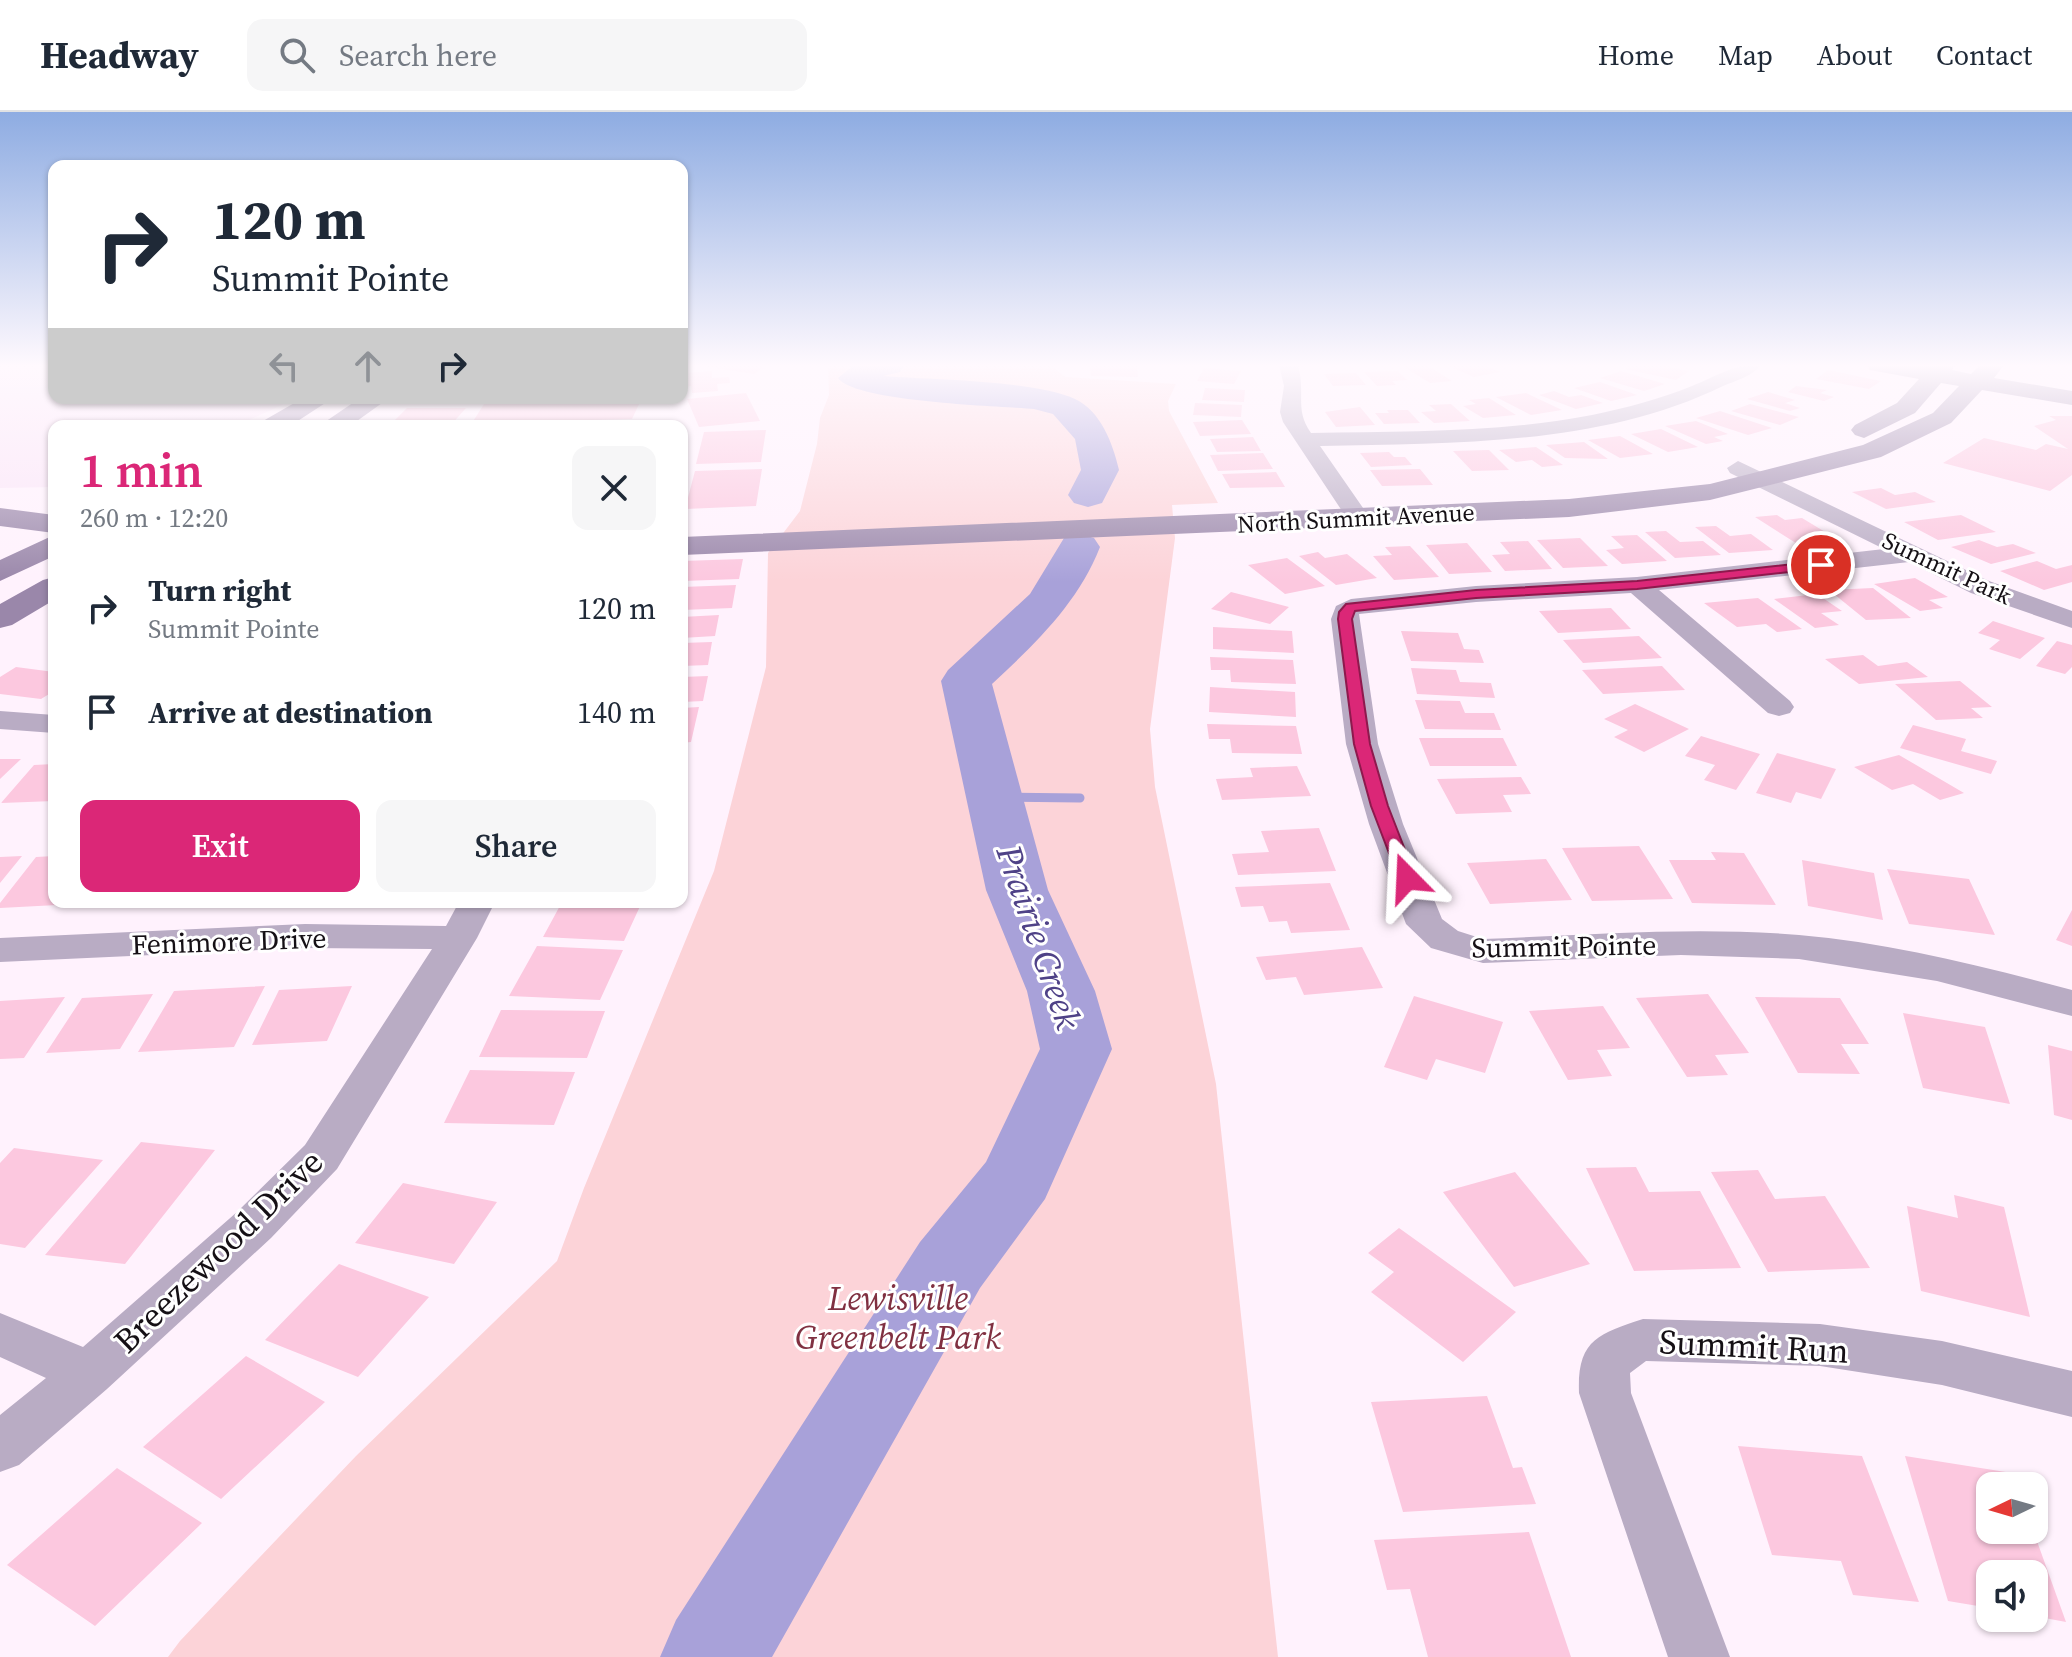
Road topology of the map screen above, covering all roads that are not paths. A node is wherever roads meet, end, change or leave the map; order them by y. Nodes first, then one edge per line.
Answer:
1 (1303, 437) edge
2 (1422, 437) edge
3 (1850, 437) edge
4 (1905, 437) edge
5 (1305, 440) junction
6 (1738, 468) junction
7 (1764, 480) junction
8 (1352, 510) junction
9 (0, 517) edge
10 (688, 529) edge
11 (48, 539) edge
12 (48, 541) edge
13 (48, 543) edge
14 (0, 545) edge
15 (688, 546) edge
16 (1911, 554) junction
17 (0, 572) edge
18 (1637, 585) junction
19 (48, 590) edge
20 (0, 618) edge
21 (2072, 620) edge
22 (1779, 707) dead end
23 (0, 720) edge
24 (48, 724) edge
25 (468, 920) edge
26 (0, 950) edge
27 (2072, 1003) edge
28 (0, 1334) edge
29 (89, 1373) junction
30 (2072, 1394) edge
31 (0, 1448) edge
32 (1699, 1657) edge

1 - 5 street
2 - 5 street
3 - 6 main road, North Summit Avenue
4 - 7 main road, North Summit Avenue
5 - 8 street
6 - 7 street, Summit Park
6 - 8 main road, North Summit Avenue
7 - 8 main road, North Summit Avenue
7 - 16 street, Summit Park
8 - 10 main road, North Summit Avenue
8 - 15 main road, North Summit Avenue
9 - 11 main road
12 - 14 main road
13 - 17 main road
16 - 18 street, Summit Pointe
16 - 21 street, Summit Park
18 - 22 street
18 - 27 street, Summit Pointe
19 - 20 main road
23 - 24 street
25 - 26 street, Fenimore Drive
25 - 29 street, Breezewood Drive
28 - 29 street
29 - 31 street, Breezewood Drive
30 - 32 street, Summit Run

